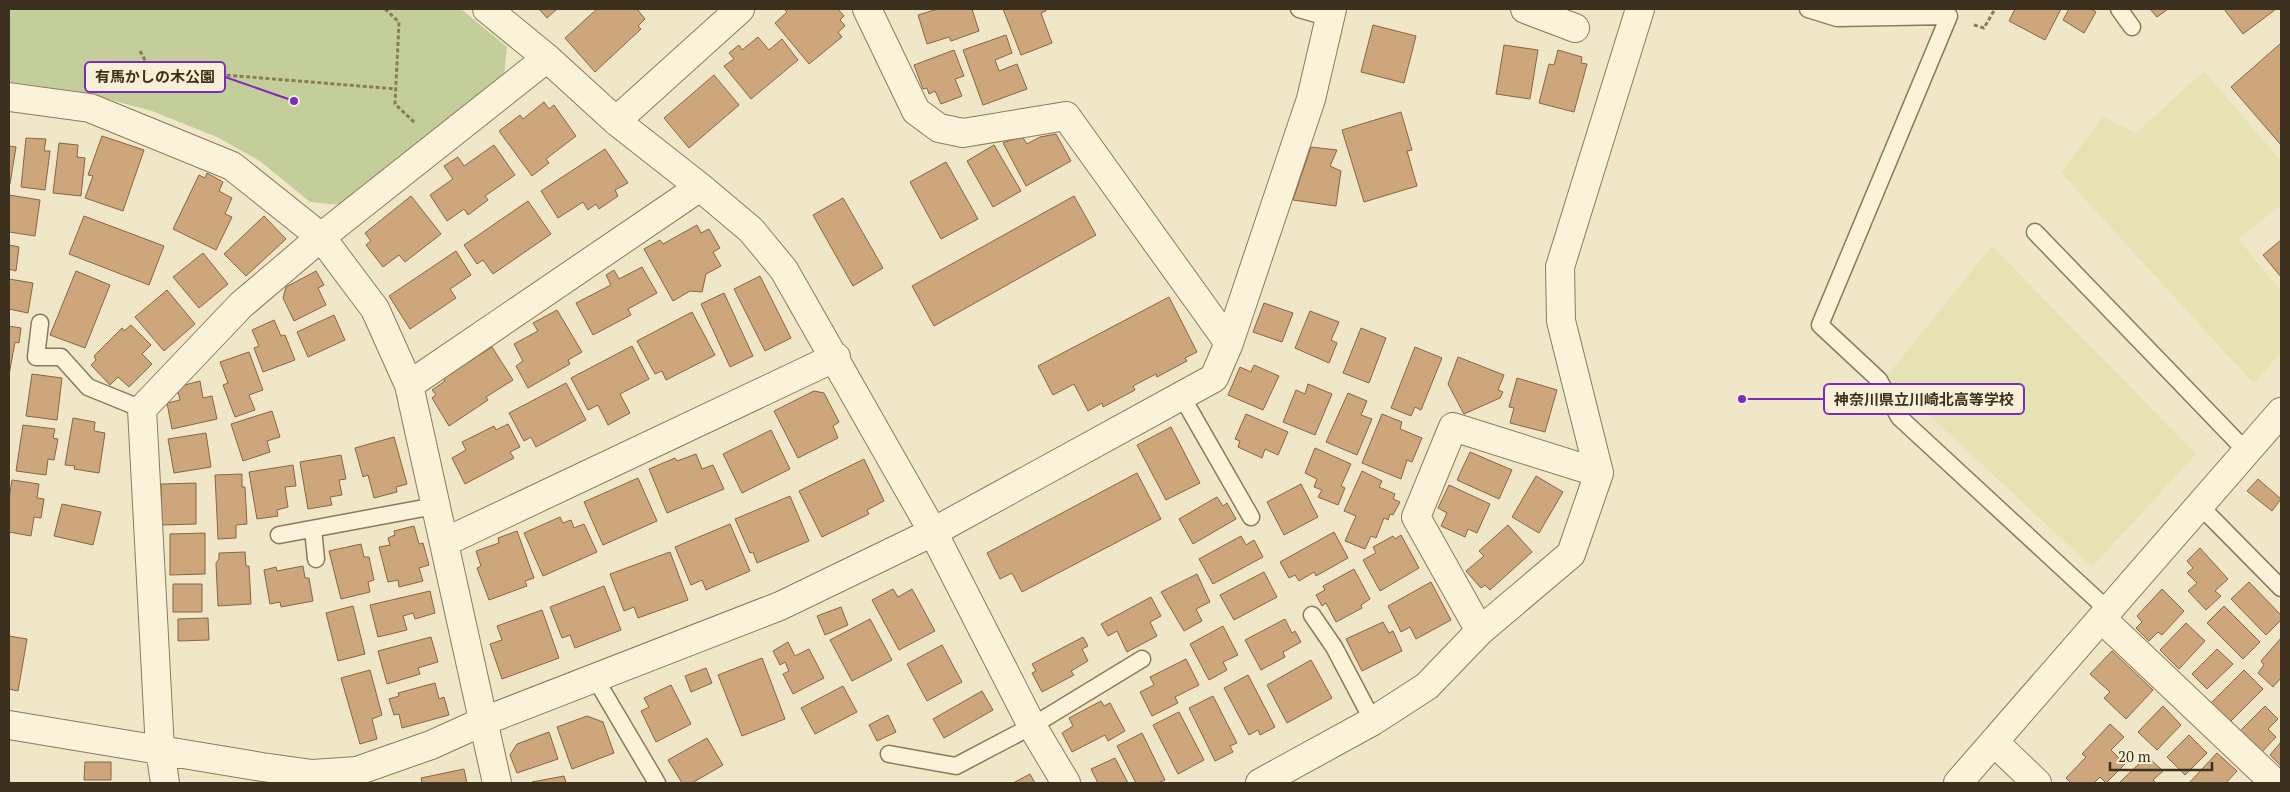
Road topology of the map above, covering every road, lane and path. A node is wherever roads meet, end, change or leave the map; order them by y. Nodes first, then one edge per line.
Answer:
1 (385, 9) edge
2 (487, 9) edge
3 (740, 9) edge
4 (867, 9) edge
5 (1300, 9) edge
6 (1525, 9) edge
7 (1640, 9) edge
8 (1808, 9) edge
9 (1995, 9) edge
10 (2119, 9) edge
11 (1331, 13) edge
12 (2132, 27) dead end
13 (1575, 28) dead end
14 (1984, 28) dead end
15 (140, 51) dead end
16 (547, 58) junction
17 (397, 89) junction
18 (9, 97) edge
19 (616, 121) junction
20 (437, 144) junction
21 (700, 187) junction
22 (2035, 232) dead end
23 (321, 236) junction
24 (40, 324) dead end
25 (1229, 343) junction
26 (836, 357) junction
27 (409, 385) junction
28 (1181, 395) junction
29 (142, 409) junction
30 (2281, 412) edge
31 (2247, 452) junction
32 (1599, 473) junction
33 (435, 506) junction
34 (2200, 506) junction
35 (1251, 517) dead end
36 (313, 529) junction
37 (933, 532) junction
38 (278, 535) dead end
39 (445, 542) junction
40 (316, 559) dead end
41 (2281, 588) edge
42 (1312, 615) dead end
43 (2105, 615) junction
44 (1480, 631) junction
45 (1142, 659) dead end
46 (594, 678) junction
47 (484, 721) junction
48 (1373, 721) junction
49 (9, 725) edge
50 (1032, 726) junction
51 (1994, 742) junction
52 (160, 750) junction
53 (889, 754) dead end
54 (165, 783) edge
55 (497, 783) edge
56 (657, 783) edge
57 (1066, 783) edge
58 (1260, 783) edge
59 (1958, 783) edge
60 (2037, 783) edge
61 (2276, 783) edge

1 - 17 path
2 - 16 street
3 - 19 street
4 - 25 street
5 - 11 lane
6 - 13 street
7 - 32 street
8 - 43 lane
9 - 14 path
10 - 12 lane
11 - 25 street
15 - 17 path
16 - 19 street
16 - 20 street
17 - 20 path
18 - 23 street
19 - 21 street
20 - 23 street
21 - 26 street
21 - 27 street
22 - 31 lane
23 - 27 street
23 - 29 street
24 - 29 lane
25 - 28 street
26 - 37 street
26 - 39 street
27 - 33 street
28 - 35 lane
28 - 37 street
29 - 52 street
30 - 31 street
31 - 34 street
32 - 44 street
32 - 44 street
33 - 36 lane
33 - 39 street
34 - 41 lane
34 - 43 street
36 - 38 lane
36 - 40 lane
37 - 46 street
37 - 50 street
39 - 47 street
42 - 48 lane
43 - 51 street
43 - 61 street
44 - 48 street
45 - 50 lane
46 - 47 street
46 - 56 lane
47 - 52 street
47 - 55 street
48 - 58 street
49 - 52 street
50 - 53 lane
50 - 57 street
51 - 59 street
51 - 60 street
52 - 54 street

